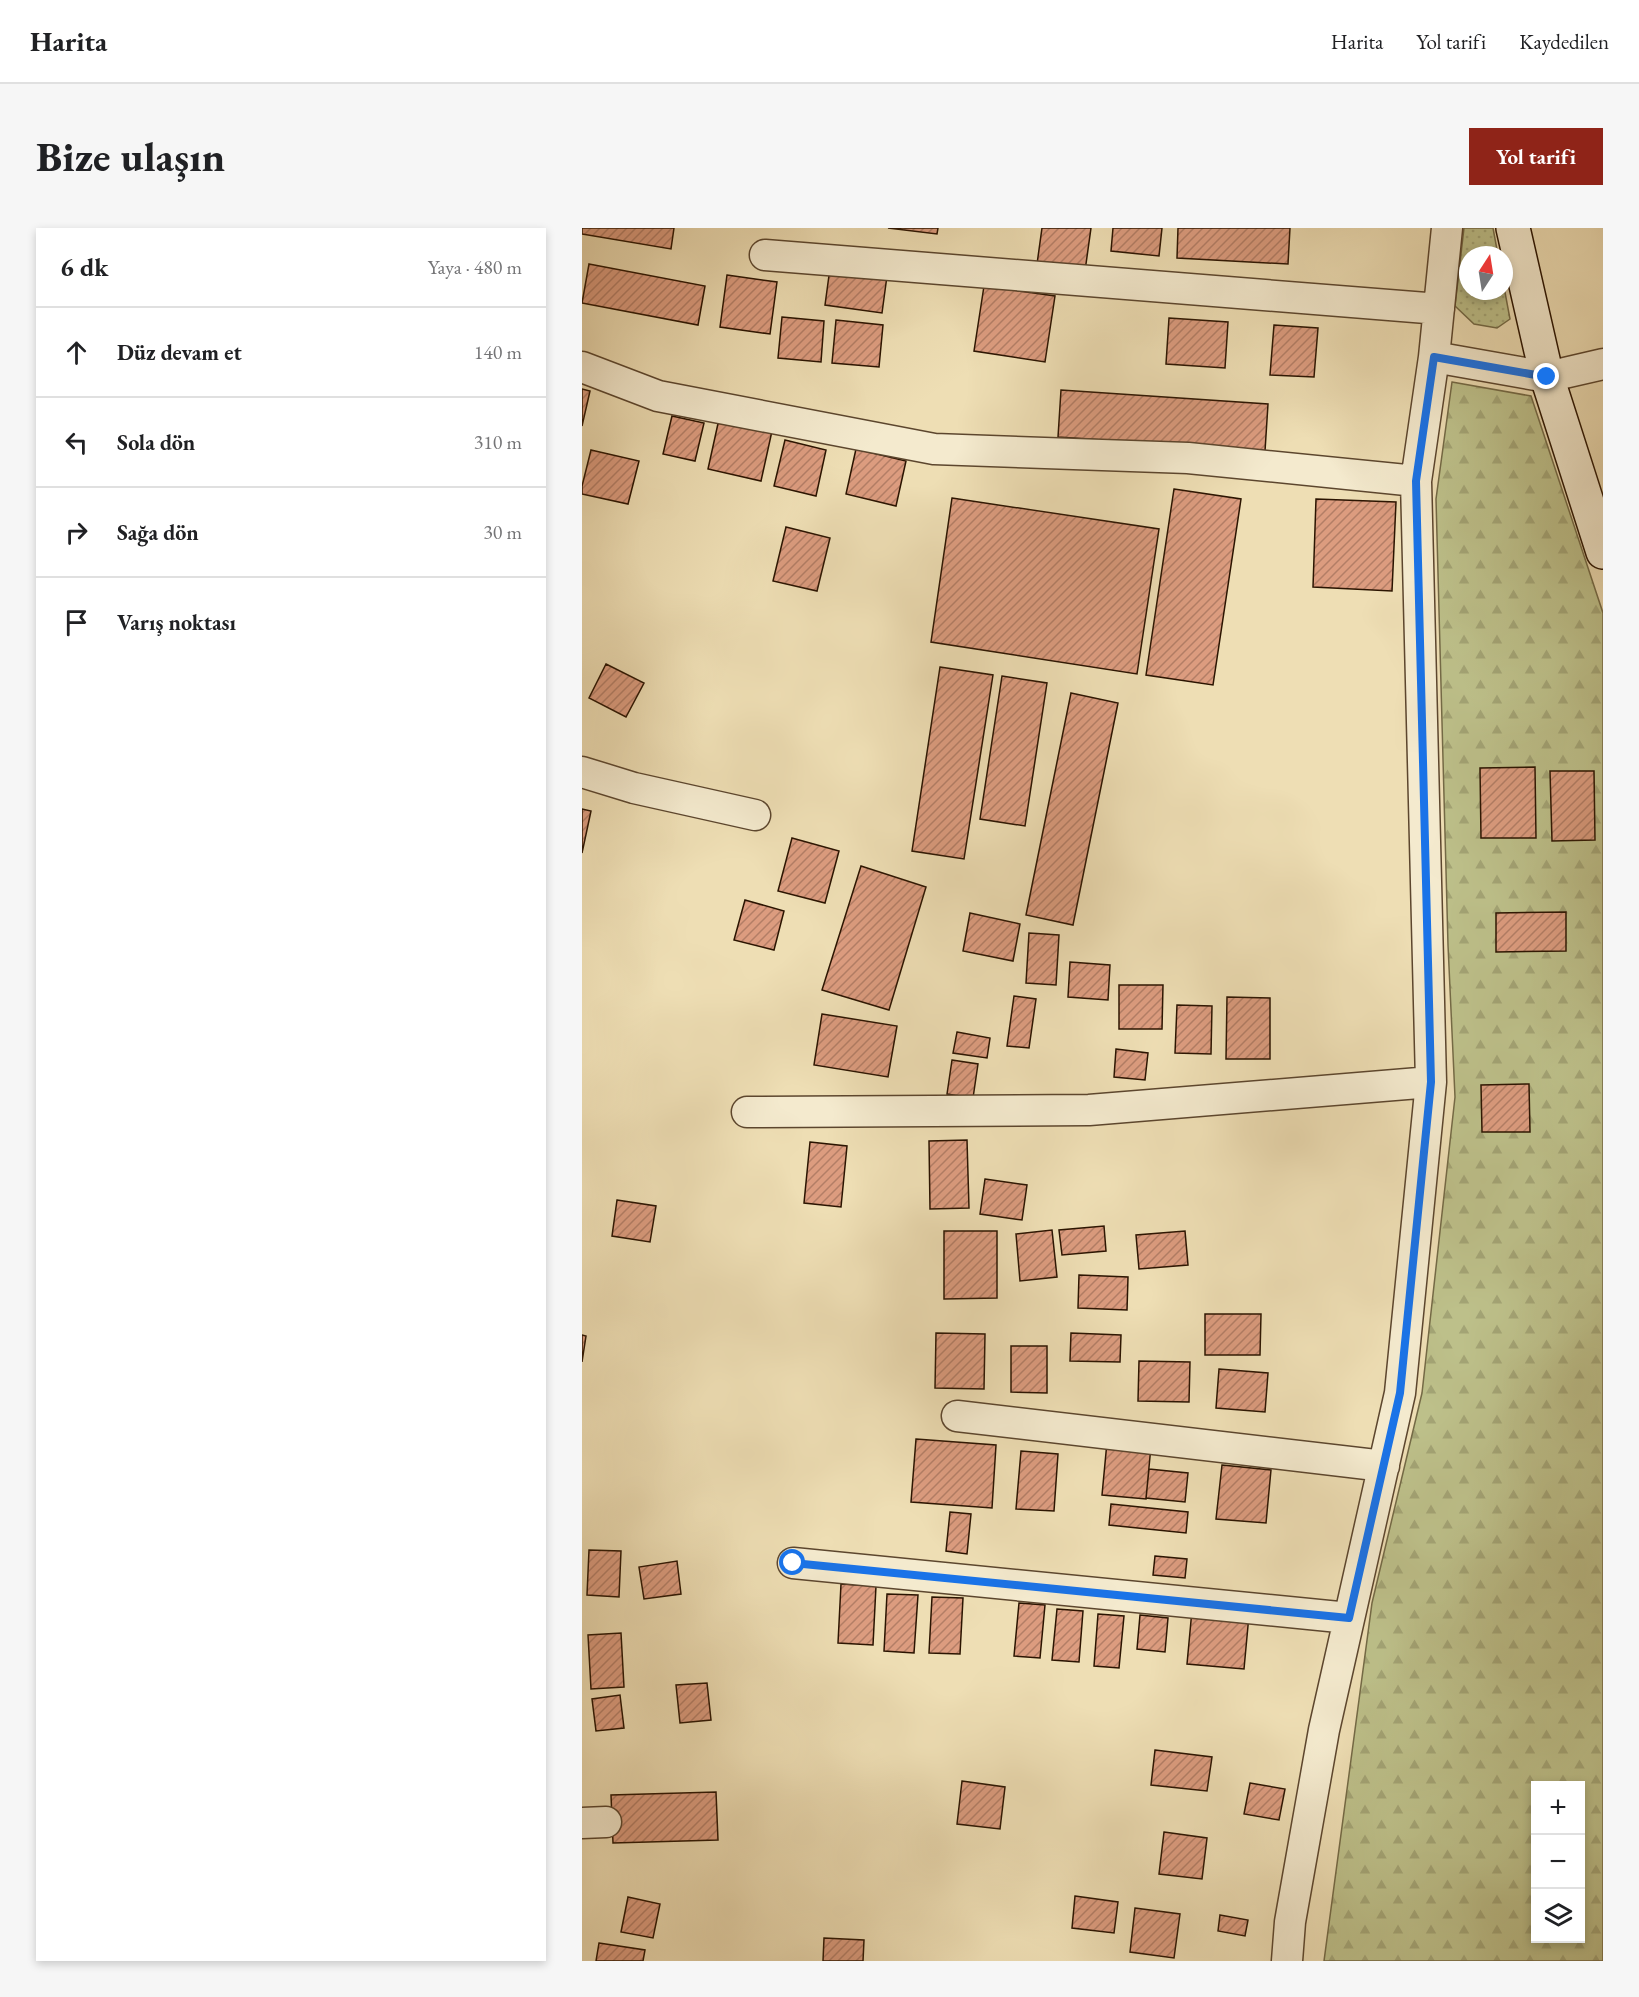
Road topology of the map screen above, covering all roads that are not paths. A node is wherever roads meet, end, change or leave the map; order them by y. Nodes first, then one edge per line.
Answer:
1 (1447, 228) edge
2 (1513, 228) edge
3 (765, 255) dead end
4 (1439, 309) junction
5 (1434, 357) junction
6 (1603, 364) edge
7 (582, 367) edge
8 (1547, 377) junction
9 (1416, 481) junction
10 (1603, 552) edge
11 (582, 772) edge
12 (755, 815) dead end
13 (1431, 1082) junction
14 (747, 1112) dead end
15 (957, 1416) dead end
16 (1384, 1466) junction
17 (793, 1563) dead end
18 (1349, 1618) junction
19 (1287, 1961) edge

1 - 4 street
2 - 8 street
3 - 4 street
4 - 5 street
5 - 8 street
5 - 9 street
6 - 8 street
7 - 9 street
8 - 10 street
9 - 13 street
11 - 12 street
13 - 14 street
13 - 16 street
15 - 16 street
16 - 18 street
17 - 18 street
18 - 19 street

